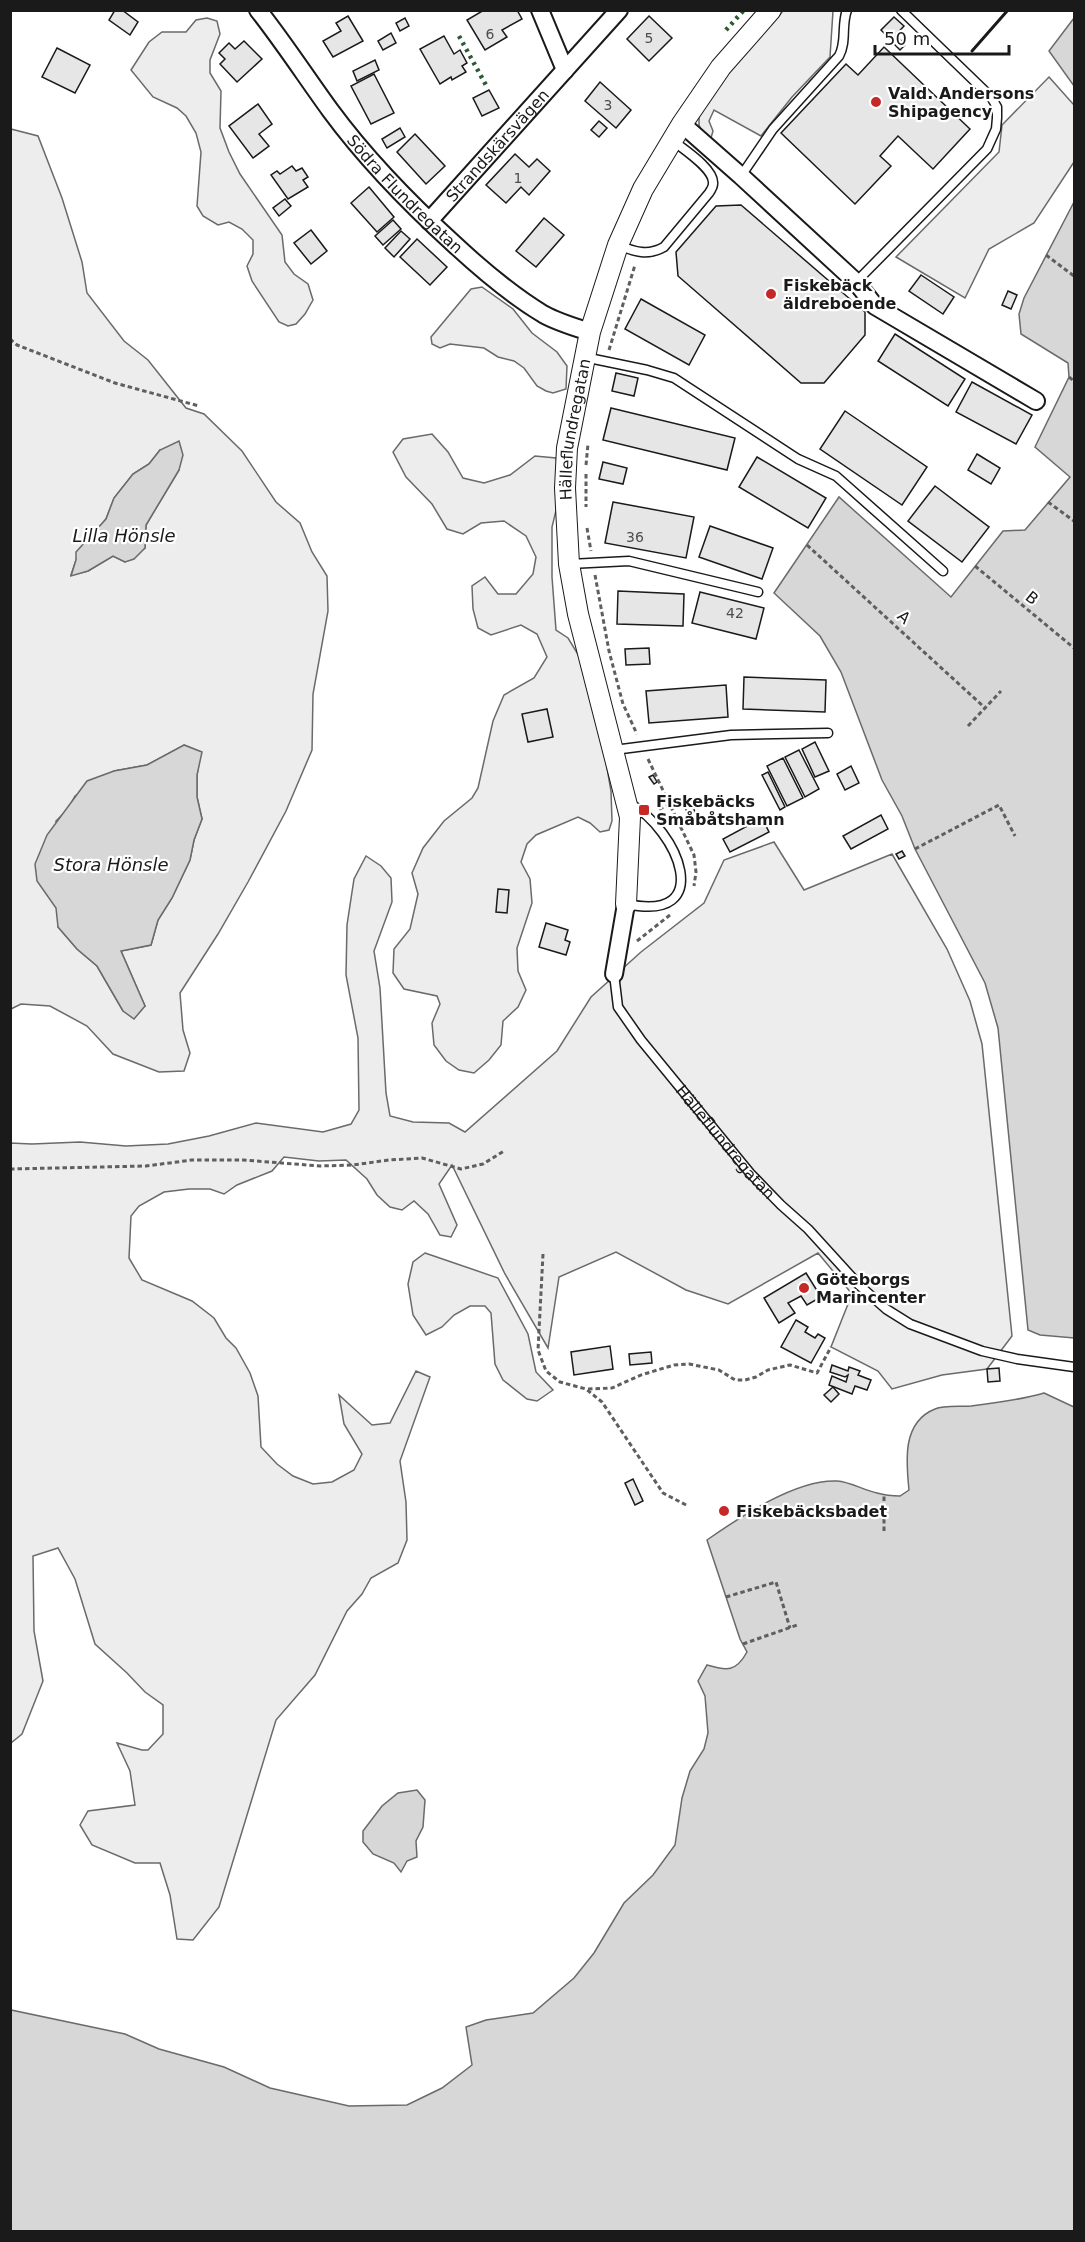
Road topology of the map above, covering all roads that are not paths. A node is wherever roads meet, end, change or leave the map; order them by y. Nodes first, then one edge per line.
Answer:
1 (258, 10) edge
2 (540, 10) edge
3 (619, 10) edge
4 (771, 10) edge
5 (847, 10) edge
6 (902, 10) edge
7 (565, 70) junction
8 (677, 132) junction
9 (741, 176) junction
10 (429, 222) junction
11 (618, 245) junction
12 (856, 282) junction
13 (590, 332) junction
14 (584, 357) junction
15 (1036, 401) dead end
16 (569, 564) junction
17 (943, 571) dead end
18 (758, 592) dead end
19 (828, 732) dead end
20 (614, 750) junction
21 (627, 802) junction
22 (626, 904) junction
23 (614, 974) joint
24 (1074, 1367) edge

1 - 10 street, Södra Flundregatan
2 - 7 street
3 - 7 street, Strandskärsvägen
4 - 8 street, Hälleflundregatan
5 - 9 lane
6 - 12 lane
7 - 10 street, Strandskärsvägen
8 - 9 street
8 - 11 street, Hälleflundregatan
8 - 11 lane
9 - 12 street
10 - 13 street, Södra Flundregatan
11 - 13 street, Hälleflundregatan
12 - 15 street
13 - 14 street, Hälleflundregatan
14 - 16 street, Hälleflundregatan
14 - 17 lane
16 - 18 lane
16 - 20 street, Hälleflundregatan
19 - 20 lane
20 - 21 street, Hälleflundregatan
21 - 22 street, Hälleflundregatan
21 - 22 lane
22 - 23 street, Hälleflundregatan
23 - 24 lane, Hälleflundregatan

